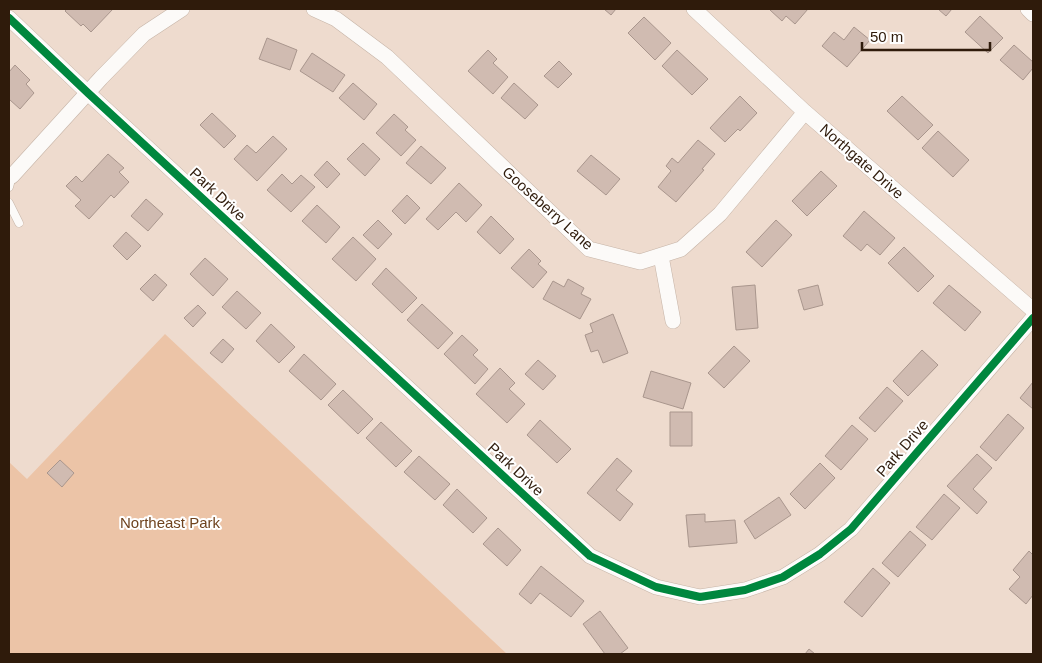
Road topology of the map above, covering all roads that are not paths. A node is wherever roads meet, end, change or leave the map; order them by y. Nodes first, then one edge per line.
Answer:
1 (182, 9) edge
2 (314, 9) edge
3 (694, 9) edge
4 (1028, 9) edge
5 (1033, 14) edge
6 (9, 18) edge
7 (88, 93) junction
8 (805, 112) junction
9 (10, 182) edge
10 (9, 203) edge
11 (19, 223) dead end
12 (661, 256) junction
13 (1033, 310) edge
14 (1033, 318) edge
15 (673, 321) dead end

1 - 7 street
2 - 12 street, Gooseberry Lane
3 - 8 street, Northgate Drive
4 - 5 street
6 - 7 street, Park Drive
7 - 9 street
7 - 14 street, Park Drive
8 - 12 street, Gooseberry Lane
8 - 13 street, Northgate Drive
10 - 11 lane
12 - 15 street

